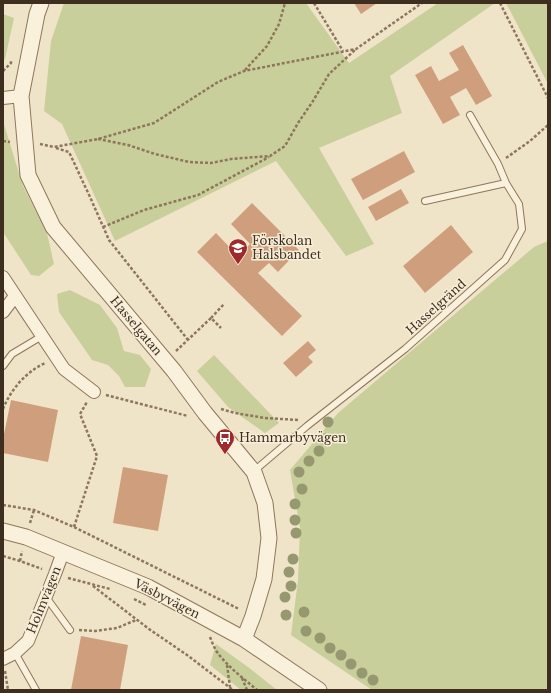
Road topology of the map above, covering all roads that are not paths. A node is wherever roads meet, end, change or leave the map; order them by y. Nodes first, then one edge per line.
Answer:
1 (41, 3) edge
2 (21, 96) junction
3 (3, 98) edge
4 (470, 115) dead end
5 (506, 183) junction
6 (425, 201) dead end
7 (3, 277) edge
8 (15, 296) junction
9 (3, 312) edge
10 (42, 336) junction
11 (3, 366) edge
12 (94, 392) road end
13 (254, 472) junction
14 (3, 531) edge
15 (62, 552) junction
16 (46, 597) junction
17 (70, 630) road end
18 (244, 639) junction
19 (15, 653) junction
20 (3, 659) edge
21 (36, 690) edge
22 (319, 690) edge

1 - 2 street, Hasselgatan
2 - 3 street
2 - 13 street, Hasselgatan
4 - 5 lane, Hasselgränd
5 - 6 lane
5 - 13 lane, Hasselgränd
7 - 8 street
8 - 9 street
8 - 10 street
10 - 11 lane
10 - 12 street
13 - 18 street, Hasselgatan
14 - 15 street, Väsbyvägen
15 - 16 street, Holmvägen
15 - 18 street, Väsbyvägen
16 - 17 lane
16 - 19 street, Holmvägen
18 - 22 street, Väsbyvägen
19 - 20 street, Holmvägen
19 - 21 lane

